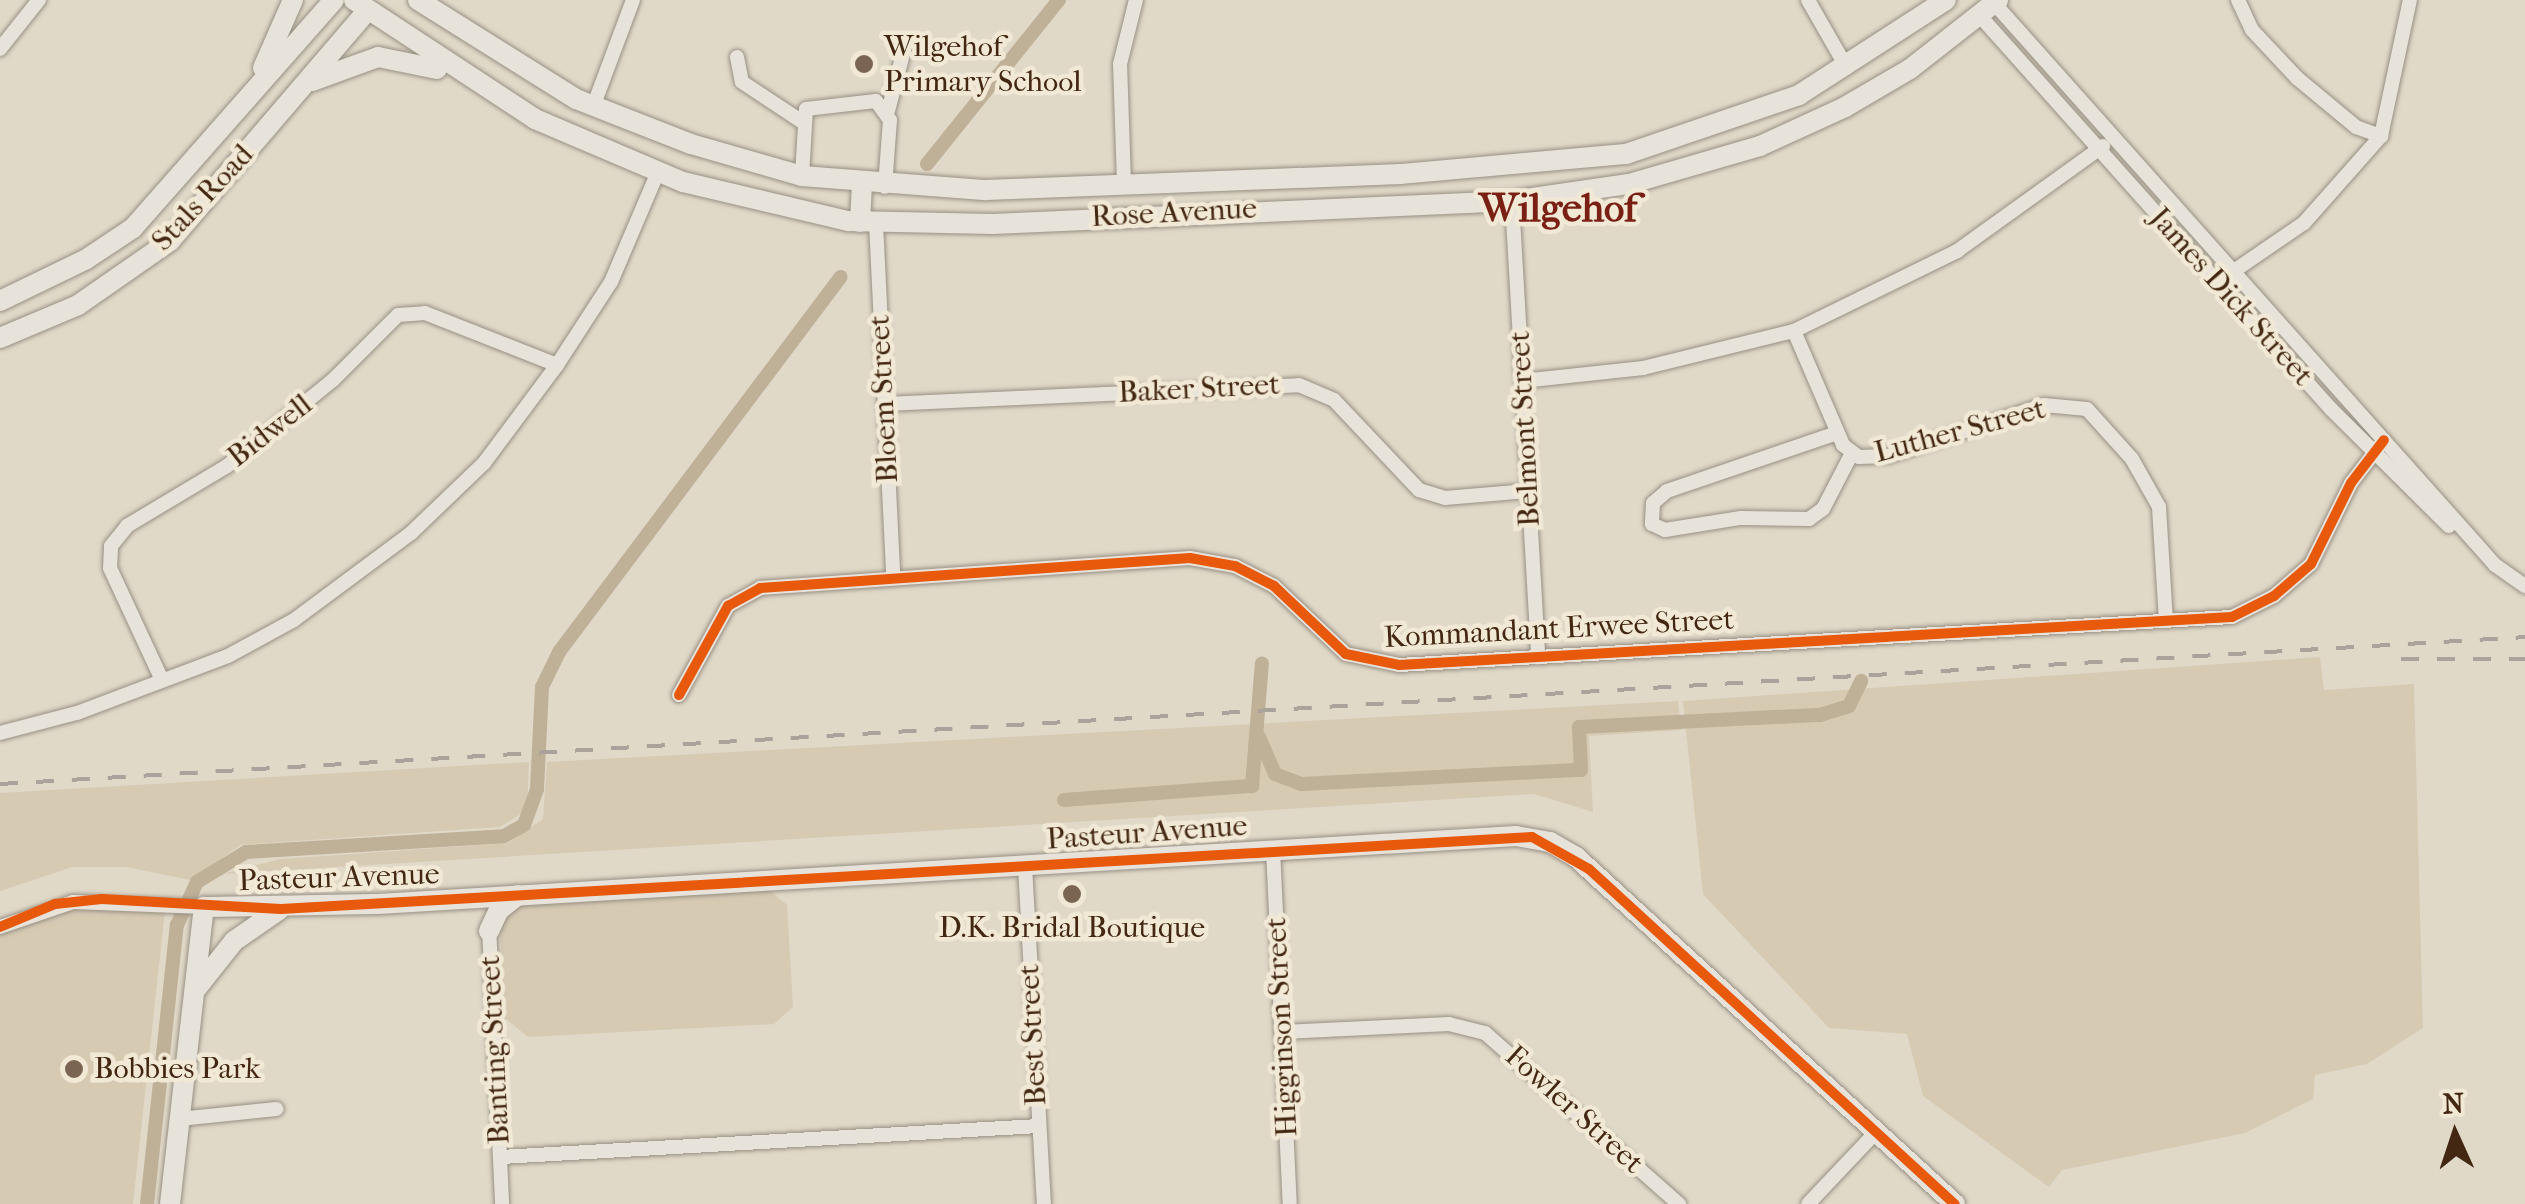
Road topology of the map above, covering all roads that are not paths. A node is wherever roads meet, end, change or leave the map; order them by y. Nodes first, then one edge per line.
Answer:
1 (39, 0) edge
2 (293, 0) edge
3 (334, 0) edge
4 (632, 0) edge
5 (1136, 0) edge
6 (1808, 0) edge
7 (2238, 0) edge
8 (2410, 0) edge
9 (416, 1) edge
10 (1942, 3) edge
11 (363, 4) edge
12 (1991, 6) edge
13 (1961, 32) junction
14 (906, 44) dead end
15 (0, 49) edge
16 (738, 57) dead end
17 (1855, 62) junction
18 (1828, 79) junction
19 (467, 80) junction
20 (1885, 85) junction
21 (301, 88) junction
22 (248, 96) junction
23 (584, 103) junction
24 (1845, 108) junction
25 (888, 110) junction
26 (617, 116) junction
27 (801, 121) junction
28 (655, 130) junction
29 (565, 132) junction
30 (2381, 136) junction
31 (2112, 140) junction
32 (691, 144) junction
33 (606, 150) junction
34 (2097, 150) junction
35 (1538, 164) junction
36 (1490, 168) junction
37 (651, 169) junction
38 (802, 176) junction
39 (682, 182) junction
40 (1146, 182) junction
41 (862, 183) junction
42 (1099, 184) junction
43 (1124, 184) junction
44 (891, 187) junction
45 (1541, 199) junction
46 (1503, 202) junction
47 (1148, 213) junction
48 (1101, 217) junction
49 (877, 223) junction
50 (60, 273) junction
51 (2235, 274) junction
52 (2214, 277) junction
53 (0, 301) edge
54 (78, 305) junction
55 (1794, 330) junction
56 (0, 338) edge
57 (557, 365) junction
58 (1522, 380) junction
59 (885, 404) junction
60 (1837, 433) junction
61 (2384, 440) junction
62 (2371, 451) junction
63 (1852, 453) junction
64 (1528, 491) junction
65 (2495, 565) junction
66 (892, 575) junction
67 (2525, 586) edge
68 (2166, 622) junction
69 (1538, 657) junction
70 (162, 680) junction
71 (679, 694) dead end
72 (0, 733) edge
73 (1273, 849) junction
74 (1025, 866) junction
75 (520, 894) junction
76 (489, 895) junction
77 (202, 907) junction
78 (280, 910) junction
79 (0, 928) edge
80 (489, 931) junction
81 (191, 997) junction
82 (1283, 1032) junction
83 (276, 1109) dead end
84 (179, 1119) junction
85 (1038, 1126) junction
86 (1876, 1132) junction
87 (500, 1157) junction
88 (170, 1204) edge
89 (502, 1204) edge
90 (1044, 1204) edge
91 (1290, 1204) edge
92 (1678, 1204) edge
93 (1808, 1204) edge
94 (1955, 1204) edge

1 - 15 street
2 - 22 street
3 - 22 street, Stals Road
4 - 23 street
5 - 43 street
6 - 17 street
7 - 30 street
8 - 30 street
9 - 23 street, Rose Avenue
10 - 13 street
10 - 17 street, Rose Avenue
11 - 19 street, Rose Avenue
11 - 21 street, Stals Road
12 - 13 street, Rose Avenue
12 - 31 street, James Dick Street
12 - 34 street, James Dick Street
13 - 20 street, Rose Avenue
14 - 25 street
16 - 27 street
17 - 18 street, Rose Avenue
17 - 20 street
18 - 24 street
18 - 35 street, Rose Avenue
19 - 21 street
19 - 29 street, Rose Avenue
20 - 24 street, Rose Avenue
21 - 54 street, Stals Road
22 - 50 street, Stals Road
23 - 26 street, Rose Avenue
23 - 29 street
24 - 45 street, Rose Avenue
25 - 27 street
25 - 44 street
26 - 28 street, Rose Avenue
26 - 33 street
27 - 38 street
28 - 32 street, Rose Avenue
28 - 37 street
29 - 33 street, Rose Avenue
30 - 51 street
31 - 34 street
31 - 51 street, James Dick Street
32 - 38 street, Rose Avenue
32 - 39 street
33 - 37 street, Rose Avenue
34 - 52 street, James Dick Street
34 - 55 street
35 - 36 street, Rose Avenue
35 - 45 street
36 - 40 street, Rose Avenue
36 - 46 street
37 - 39 street, Rose Avenue
37 - 57 street
38 - 41 street, Rose Avenue
39 - 49 street, Rose Avenue
40 - 43 street, Rose Avenue
40 - 47 street
41 - 44 street, Rose Avenue
41 - 49 street
42 - 43 street, Rose Avenue
42 - 44 street, Rose Avenue
42 - 48 street
44 - 49 street
45 - 46 street, Rose Avenue
46 - 47 street, Rose Avenue
46 - 58 street, Belmont Street
47 - 48 street, Rose Avenue
48 - 49 street, Rose Avenue
49 - 59 street, Bloem Street
50 - 53 street, Stals Road
50 - 54 street
51 - 52 street
51 - 61 street, James Dick Street
52 - 62 street, James Dick Street
54 - 56 street, Stals Road
55 - 58 street
55 - 60 street, Luther Street
57 - 70 street
57 - 70 street, Bidwell
58 - 64 street, Belmont Street
59 - 64 street, Baker Street
59 - 66 street, Bloem Street
60 - 63 street, Luther Street
60 - 63 street
61 - 62 street, Kommandant Erwee Street
61 - 65 street, James Dick Street
62 - 65 street, James Dick Street
62 - 68 street, Kommandant Erwee Street
63 - 68 street, Luther Street
64 - 69 street, Belmont Street
65 - 67 street, James Dick Street
66 - 69 street, Kommandant Erwee Street
66 - 71 street, Kommandant Erwee Street
68 - 69 street, Kommandant Erwee Street
70 - 72 street
73 - 74 street, Pasteur Avenue
73 - 82 street, Higginson Street
73 - 86 street, Pasteur Avenue
74 - 75 street, Pasteur Avenue
74 - 85 street, Best Street
75 - 76 street, Pasteur Avenue
75 - 80 street
76 - 78 street, Pasteur Avenue
76 - 80 street, Banting Street
77 - 78 street, Pasteur Avenue
77 - 79 street
77 - 81 street, Pasteur Avenue
78 - 81 street
80 - 87 street, Banting Street
81 - 84 street, Pasteur Avenue
82 - 91 street, Higginson Street
82 - 92 street, Fowler Street
83 - 84 street
84 - 88 street, Pasteur Avenue
85 - 87 street
85 - 90 street, Best Street
86 - 93 street
86 - 94 street, Pasteur Avenue
87 - 89 street, Banting Street

